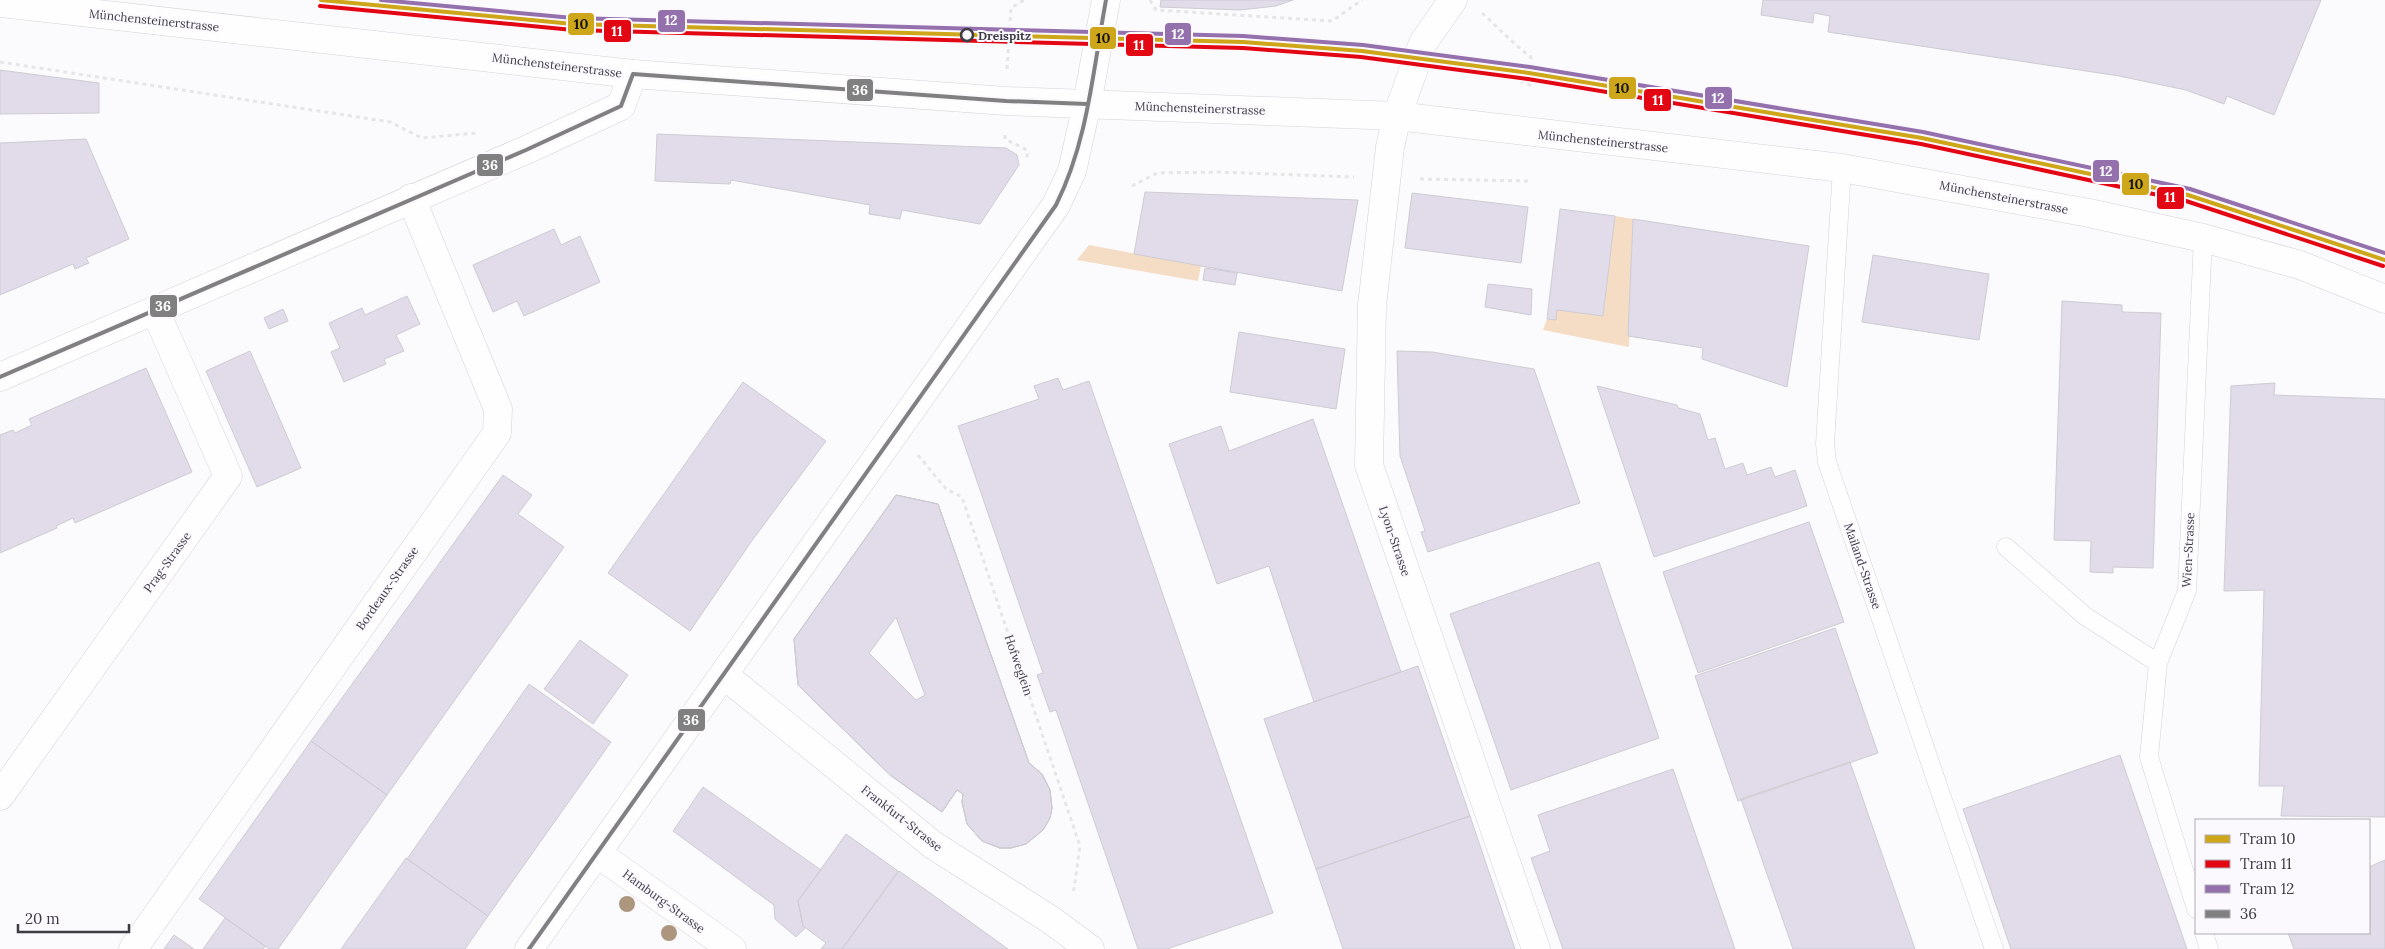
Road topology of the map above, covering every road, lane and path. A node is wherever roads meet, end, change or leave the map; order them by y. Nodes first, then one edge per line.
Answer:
1 (1024, 0) edge
2 (1106, 0) edge
3 (1150, 0) edge
4 (1362, 0) edge
5 (1452, 0) edge
6 (0, 3) edge
7 (1479, 11) dead end
8 (1007, 46) dead end
9 (0, 62) edge
10 (633, 74) junction
11 (1534, 87) dead end
12 (1087, 104) junction
13 (1397, 116) junction
14 (1005, 139) dead end
15 (526, 150) junction
16 (1026, 160) dead end
17 (1842, 168) junction
18 (1386, 178) junction
19 (1530, 181) dead end
20 (1132, 186) dead end
21 (411, 198) junction
22 (2204, 238) junction
23 (2385, 299) edge
24 (155, 310) junction
25 (0, 377) edge
26 (897, 430) junction
27 (2006, 546) dead end
28 (2158, 664) junction
29 (724, 675) junction
30 (0, 796) edge
31 (597, 853) junction
32 (2195, 906) edge
33 (1051, 920) junction
34 (2204, 934) edge
35 (133, 949) edge
36 (528, 949) edge
37 (732, 949) edge
38 (1090, 949) edge
39 (1536, 949) edge
40 (1994, 949) edge
41 (2209, 949) edge

1 - 8 path
2 - 12 street
3 - 4 path
5 - 13 street, Lyon-Strasse
6 - 10 street, Münchensteinerstrasse
7 - 11 path
9 - 15 path
10 - 12 street, Münchensteinerstrasse
10 - 15 street
12 - 13 street, Münchensteinerstrasse
12 - 26 street
13 - 17 street, Münchensteinerstrasse
13 - 18 street, Lyon-Strasse
14 - 16 path
15 - 21 street
17 - 22 street, Münchensteinerstrasse
17 - 40 lane, Mailand-Strasse
18 - 19 path
18 - 20 path
18 - 39 street, Lyon-Strasse
21 - 24 street
21 - 35 street, Bordeaux-Strasse
22 - 23 street, Münchensteinerstrasse
22 - 28 lane, Wien-Strasse
24 - 25 street
24 - 30 street, Prag-Strasse
26 - 29 street
26 - 33 path, Hofweglein
27 - 28 lane
28 - 32 lane, Wien-Strasse
29 - 31 street
29 - 33 street, Frankfurt-Strasse
31 - 36 street
31 - 37 street, Hamburg-Strasse
33 - 38 street, Frankfurt-Strasse
34 - 41 lane

